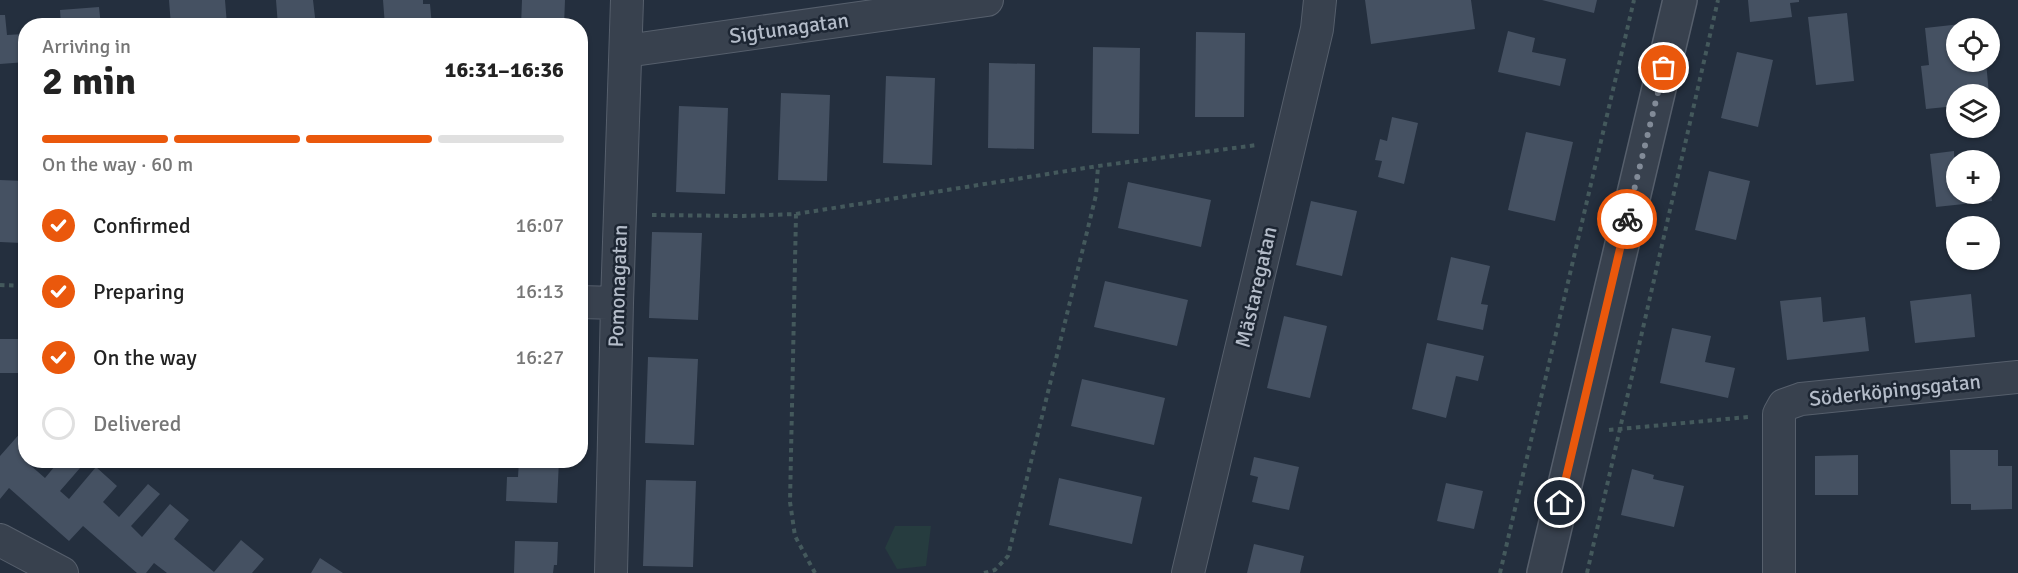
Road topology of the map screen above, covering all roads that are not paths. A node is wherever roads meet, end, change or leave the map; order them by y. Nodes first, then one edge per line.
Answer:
1 (627, 0) edge
2 (987, 0) edge
3 (1320, 0) edge
4 (1680, 0) edge
5 (626, 51) junction
6 (588, 302) edge
7 (617, 303) junction
8 (2018, 377) edge
9 (0, 540) edge
10 (62, 573) edge
11 (611, 573) edge
12 (1188, 573) edge
13 (1544, 573) edge
14 (1779, 573) edge

1 - 5 street, Pomonagatan
2 - 5 street, Sigtunagatan
3 - 12 street, Mästaregatan
4 - 13 street
5 - 7 street, Pomonagatan
6 - 7 street
7 - 11 street, Pomonagatan
8 - 14 street, Söderköpingsgatan
9 - 10 street

